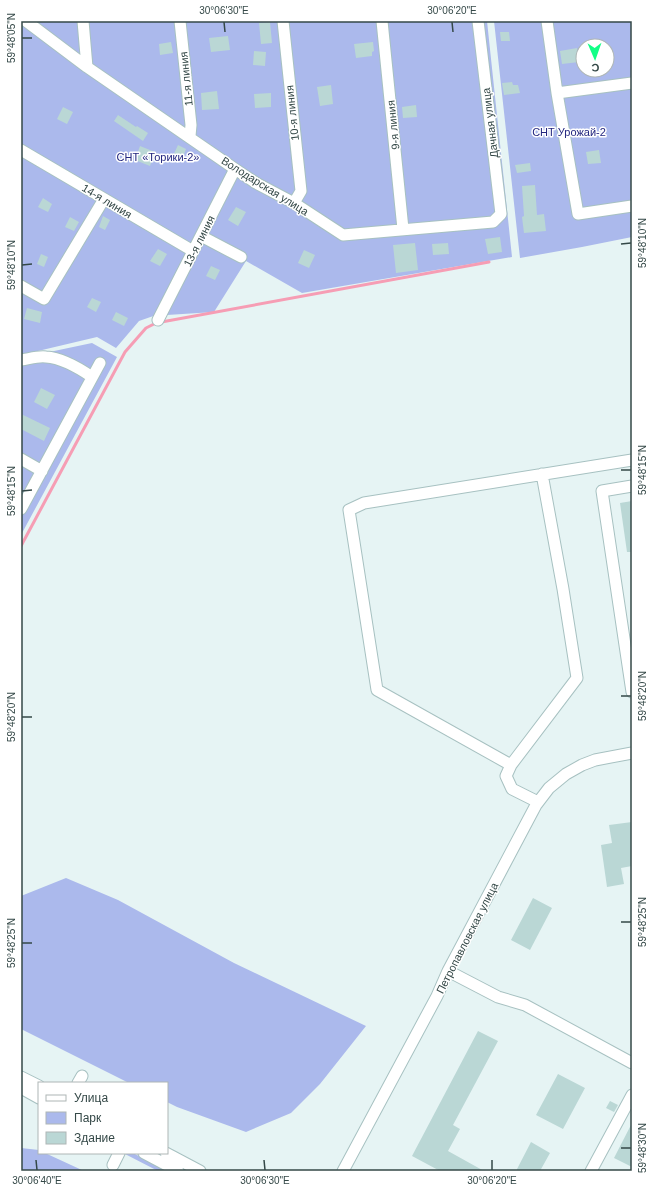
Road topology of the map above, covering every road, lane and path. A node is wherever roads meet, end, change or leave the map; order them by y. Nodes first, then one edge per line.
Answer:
1 (26, 21) edge
2 (83, 21) edge
3 (180, 21) edge
4 (283, 21) edge
5 (382, 21) edge
6 (478, 21) edge
7 (547, 21) edge
8 (87, 67) junction
9 (632, 83) edge
10 (557, 93) junction
11 (190, 136) junction
12 (21, 150) edge
13 (236, 169) junction
14 (104, 199) junction
15 (294, 203) junction
16 (632, 206) edge
17 (493, 222) joint
18 (403, 230) junction
19 (201, 236) junction
20 (193, 251) junction
21 (240, 257) dead end
22 (21, 286) edge
23 (160, 317) dead end
24 (21, 360) edge
25 (100, 363) dead end
26 (92, 377) junction
27 (21, 459) edge
28 (632, 460) edge
29 (42, 471) junction
30 (542, 474) junction
31 (632, 486) edge
32 (21, 509) edge
33 (631, 677) edge
34 (632, 692) edge
35 (632, 753) edge
36 (512, 765) junction
37 (538, 802) junction
38 (448, 971) junction
39 (632, 1063) edge
40 (21, 1077) edge
41 (38, 1086) edge
42 (21, 1088) edge
43 (632, 1095) edge
44 (38, 1097) edge
45 (118, 1154) edge
46 (146, 1154) edge
47 (168, 1154) edge
48 (113, 1165) dead end
49 (178, 1171) edge
50 (200, 1171) edge
51 (344, 1171) edge
52 (591, 1171) edge

1 - 8 street, Володарская улица
2 - 8 street
3 - 11 street, 11-я линия
4 - 15 street, 10-я линия
5 - 18 street, 9-я линия
6 - 17 street, Дачная улица
7 - 10 street
8 - 11 street, Володарская улица
9 - 10 street
10 - 16 street
11 - 13 street, Володарская улица
12 - 14 street, 14-я линия
13 - 15 street, Володарская улица
13 - 19 street, 13-я линия
14 - 20 street, 14-я линия
14 - 22 street
15 - 18 street, Володарская улица
17 - 18 street, Володарская улица
19 - 20 street, 13-я линия
19 - 21 street
20 - 23 street, 13-я линия
24 - 26 street
25 - 26 street
26 - 29 street
27 - 29 street
28 - 30 street
29 - 32 street
30 - 36 street
30 - 36 street
31 - 33 street
33 - 34 street
35 - 37 street, Петропавловская улица
36 - 37 street
37 - 38 street, Петропавловская улица
38 - 39 street
38 - 51 street, Петропавловская улица
40 - 41 street
42 - 44 street
43 - 52 street
45 - 48 street
46 - 49 street
47 - 50 street

